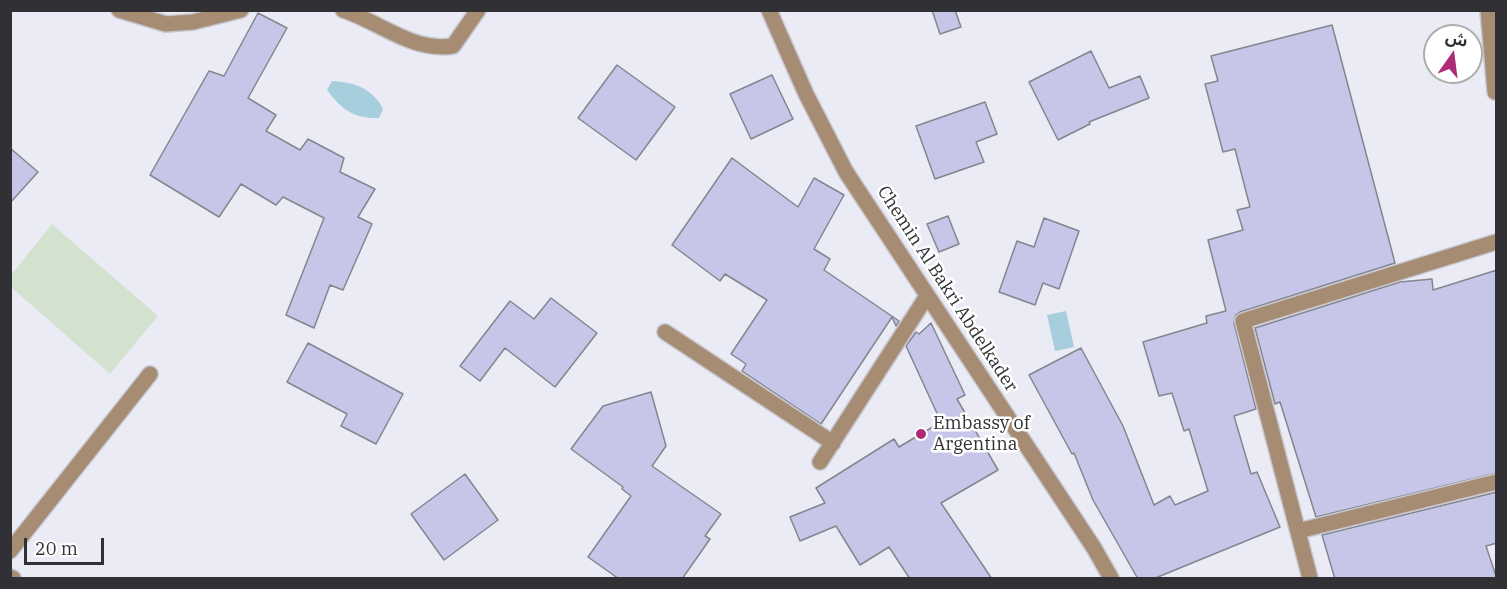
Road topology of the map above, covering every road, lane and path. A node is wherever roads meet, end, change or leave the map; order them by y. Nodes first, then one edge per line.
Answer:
1 (120, 10) edge
2 (241, 10) edge
3 (343, 10) edge
4 (478, 10) edge
5 (770, 10) edge
6 (1488, 10) edge
7 (1495, 92) dead end
8 (1497, 242) edge
9 (927, 296) junction
10 (665, 332) dead end
11 (150, 374) dead end
12 (833, 443) junction
13 (820, 462) dead end
14 (1497, 482) edge
15 (1298, 531) junction
16 (10, 550) edge
17 (1111, 579) edge
18 (1310, 579) edge

1 - 2 street
3 - 4 street
5 - 9 street, Chemin Al Bakri Abdelkader
6 - 7 street
8 - 15 street
9 - 12 street
9 - 17 street, Chemin Al Bakri Abdelkader
10 - 12 street
11 - 16 street
12 - 13 street
14 - 15 street
15 - 18 street

